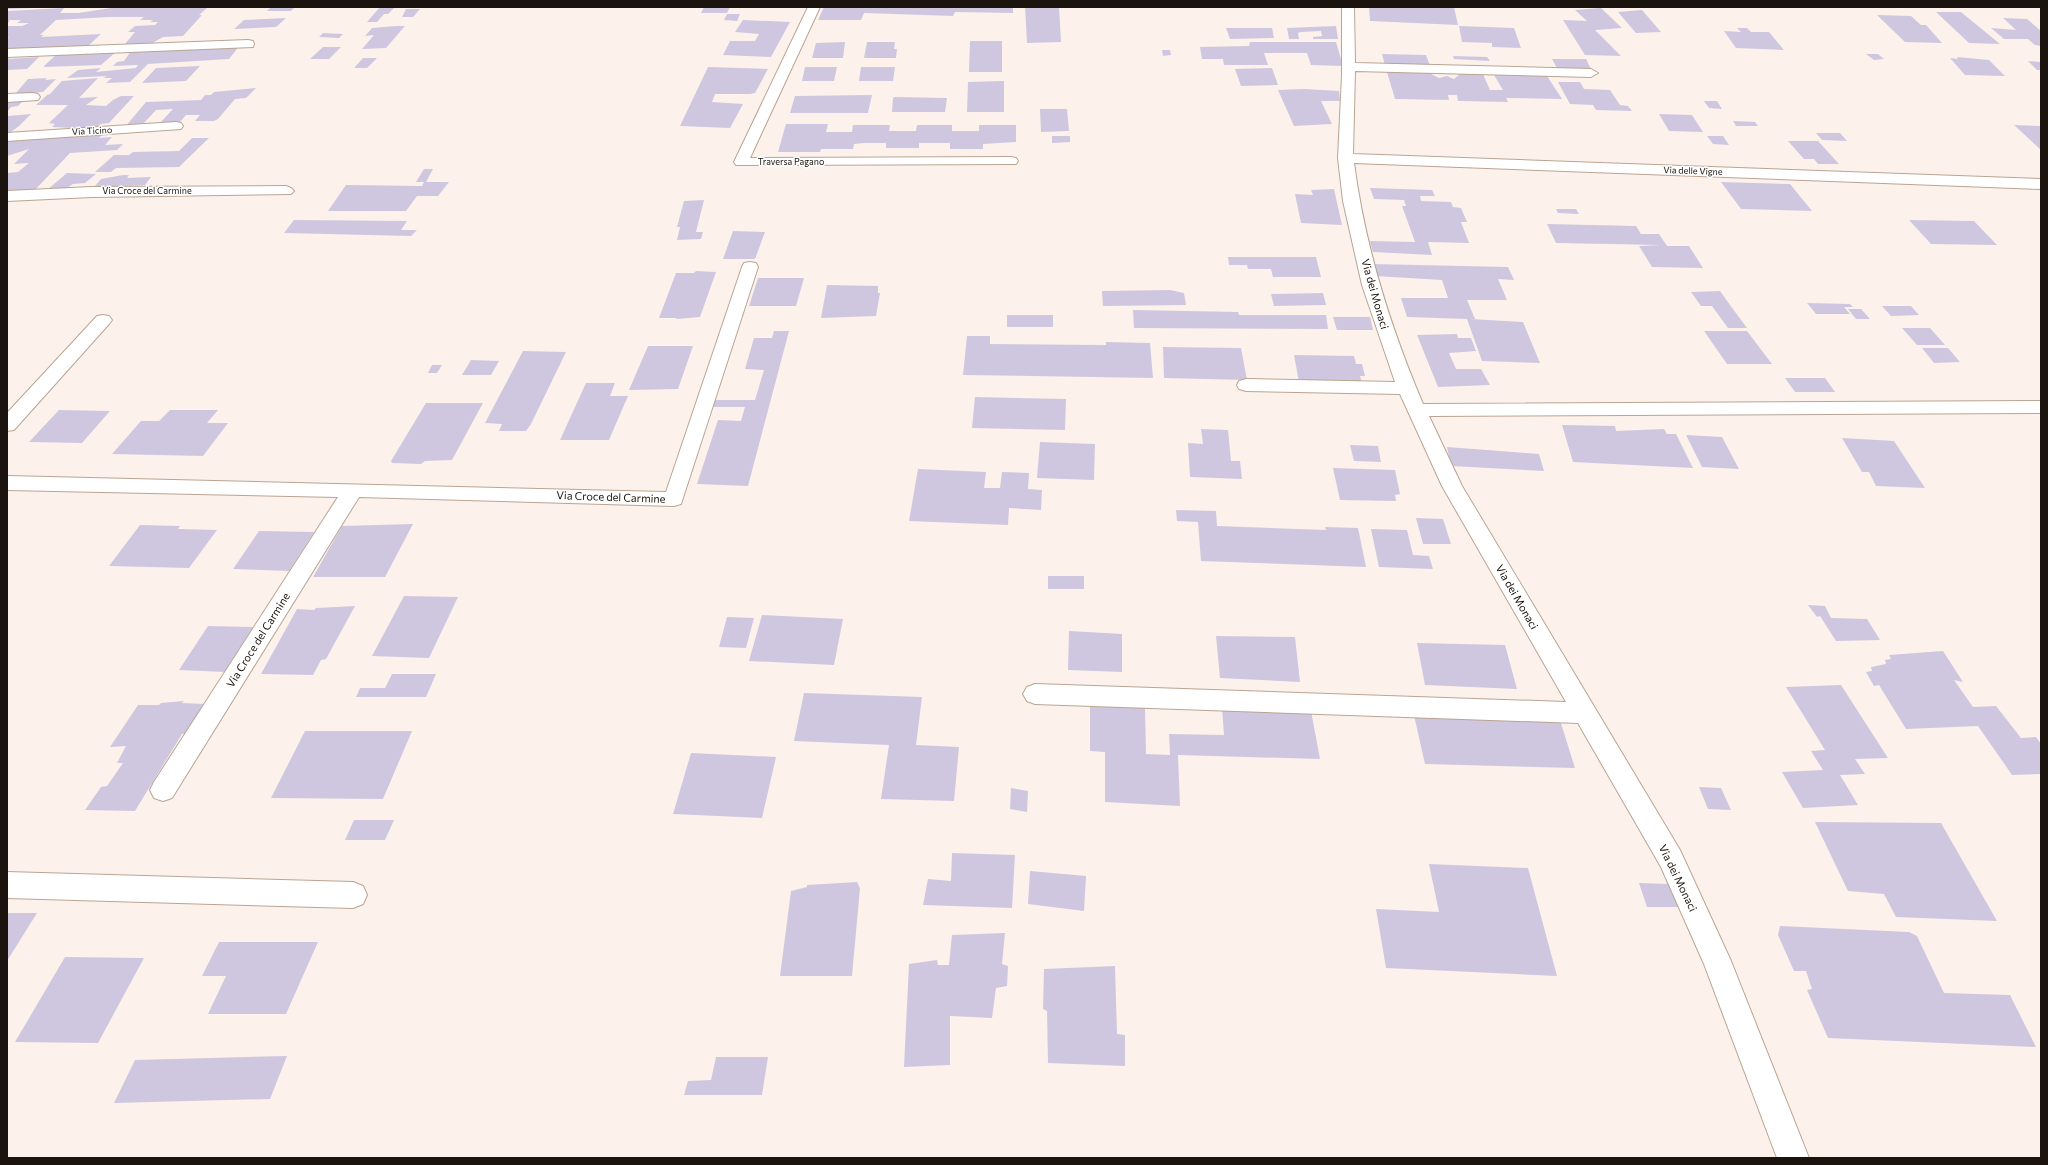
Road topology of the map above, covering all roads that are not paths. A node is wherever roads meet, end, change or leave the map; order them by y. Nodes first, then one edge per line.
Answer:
1 (814, 7) edge
2 (1348, 7) edge
3 (248, 44) dead end
4 (7, 53) edge
5 (1349, 67) junction
6 (1591, 73) dead end
7 (33, 97) dead end
8 (7, 98) edge
9 (176, 126) dead end
10 (7, 137) edge
11 (1345, 158) junction
12 (1011, 161) dead end
13 (2041, 184) edge
14 (286, 191) dead end
15 (7, 196) edge
16 (750, 267) dead end
17 (103, 320) dead end
18 (1246, 385) dead end
19 (1408, 388) junction
20 (2041, 407) edge
21 (1417, 410) junction
22 (7, 425) edge
23 (11, 487) edge
24 (353, 490) junction
25 (1200, 686) dead end
26 (1035, 694) dead end
27 (1580, 704) junction
28 (163, 790) dead end
29 (7, 885) edge
30 (353, 895) dead end
31 (1792, 1158) edge

1 - 12 street, Traversa Pagano
2 - 5 street, Via dei Monaci
3 - 4 street
5 - 6 street
5 - 11 street, Via dei Monaci
7 - 8 street
9 - 10 street, Via Ticino
11 - 13 street, Via delle Vigne
11 - 19 street, Via dei Monaci
14 - 15 street, Via Croce del Carmine
16 - 24 street, Via Croce del Carmine
17 - 22 street
18 - 19 street
19 - 21 street, Via dei Monaci
20 - 21 street
21 - 27 street, Via dei Monaci
23 - 24 street, Via Croce del Carmine
24 - 28 street, Via Croce del Carmine
25 - 27 street
26 - 27 street
27 - 31 street, Via dei Monaci
29 - 30 street

